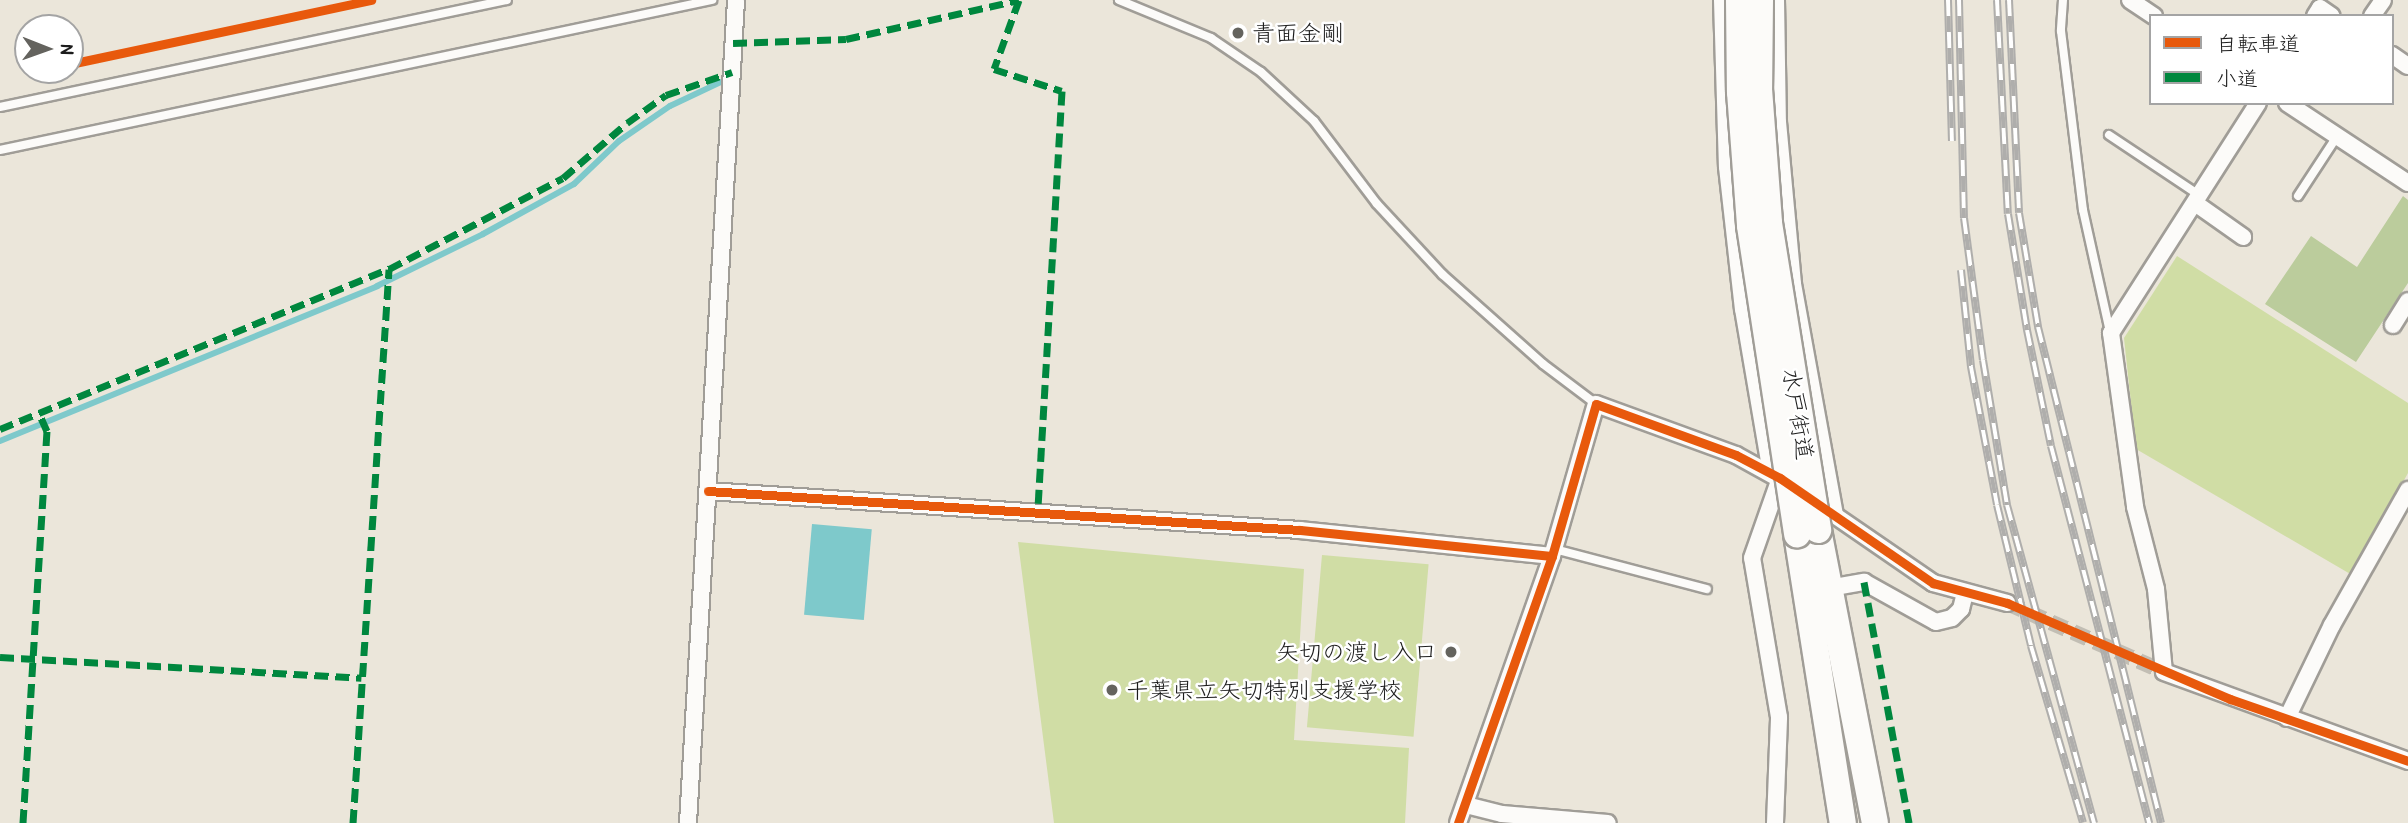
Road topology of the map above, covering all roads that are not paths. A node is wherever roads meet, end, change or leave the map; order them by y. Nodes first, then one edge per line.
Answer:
1 (507, 0) edge
2 (712, 0) edge
3 (736, 0) edge
4 (1119, 0) edge
5 (1721, 0) edge
6 (1739, 0) edge
7 (1760, 0) edge
8 (1776, 0) edge
9 (2063, 0) edge
10 (2137, 2) edge
11 (2152, 14) edge
12 (2316, 14) edge
13 (2329, 14) edge
14 (2257, 105) edge
15 (2290, 105) edge
16 (0, 107) edge
17 (2109, 135) dead end
18 (2336, 138) junction
19 (0, 150) edge
20 (2408, 183) edge
21 (2298, 196) dead end
22 (2197, 200) junction
23 (2243, 237) dead end
24 (2408, 301) edge
25 (2393, 325) dead end
26 (2110, 333) junction
27 (1597, 404) junction
28 (1775, 475) junction
29 (2408, 490) edge
30 (708, 491) junction
31 (1817, 527) junction
32 (1553, 553) junction
33 (1829, 588) junction
34 (1707, 589) dead end
35 (1965, 593) junction
36 (2007, 603) tunnel mouth
37 (2287, 719) junction
38 (2408, 761) edge
39 (1466, 805) junction
40 (688, 823) edge
41 (1458, 823) edge
42 (1608, 823) edge
43 (1775, 823) edge
44 (1843, 823) edge
45 (1875, 823) edge

1 - 16 lane
2 - 19 lane
3 - 30 street
4 - 27 lane
5 - 28 street
6 - 31 highway, 水戸街道, bridge
7 - 31 highway, 水戸街道, bridge
8 - 31 street
9 - 26 lane
10 - 11 street
12 - 13 street
14 - 22 street
15 - 18 street
17 - 22 lane
18 - 20 street
18 - 21 lane
22 - 23 street
22 - 26 street
24 - 25 street
26 - 37 street
27 - 28 street
27 - 32 street
28 - 31 street
28 - 43 street
29 - 37 street
30 - 32 street
30 - 40 street
31 - 33 highway, 水戸街道
31 - 35 street
31 - 44 highway, 水戸街道
32 - 34 lane
32 - 39 street
33 - 35 street
33 - 45 highway, 水戸街道
35 - 36 street
37 - 38 street
39 - 41 street
39 - 42 street

